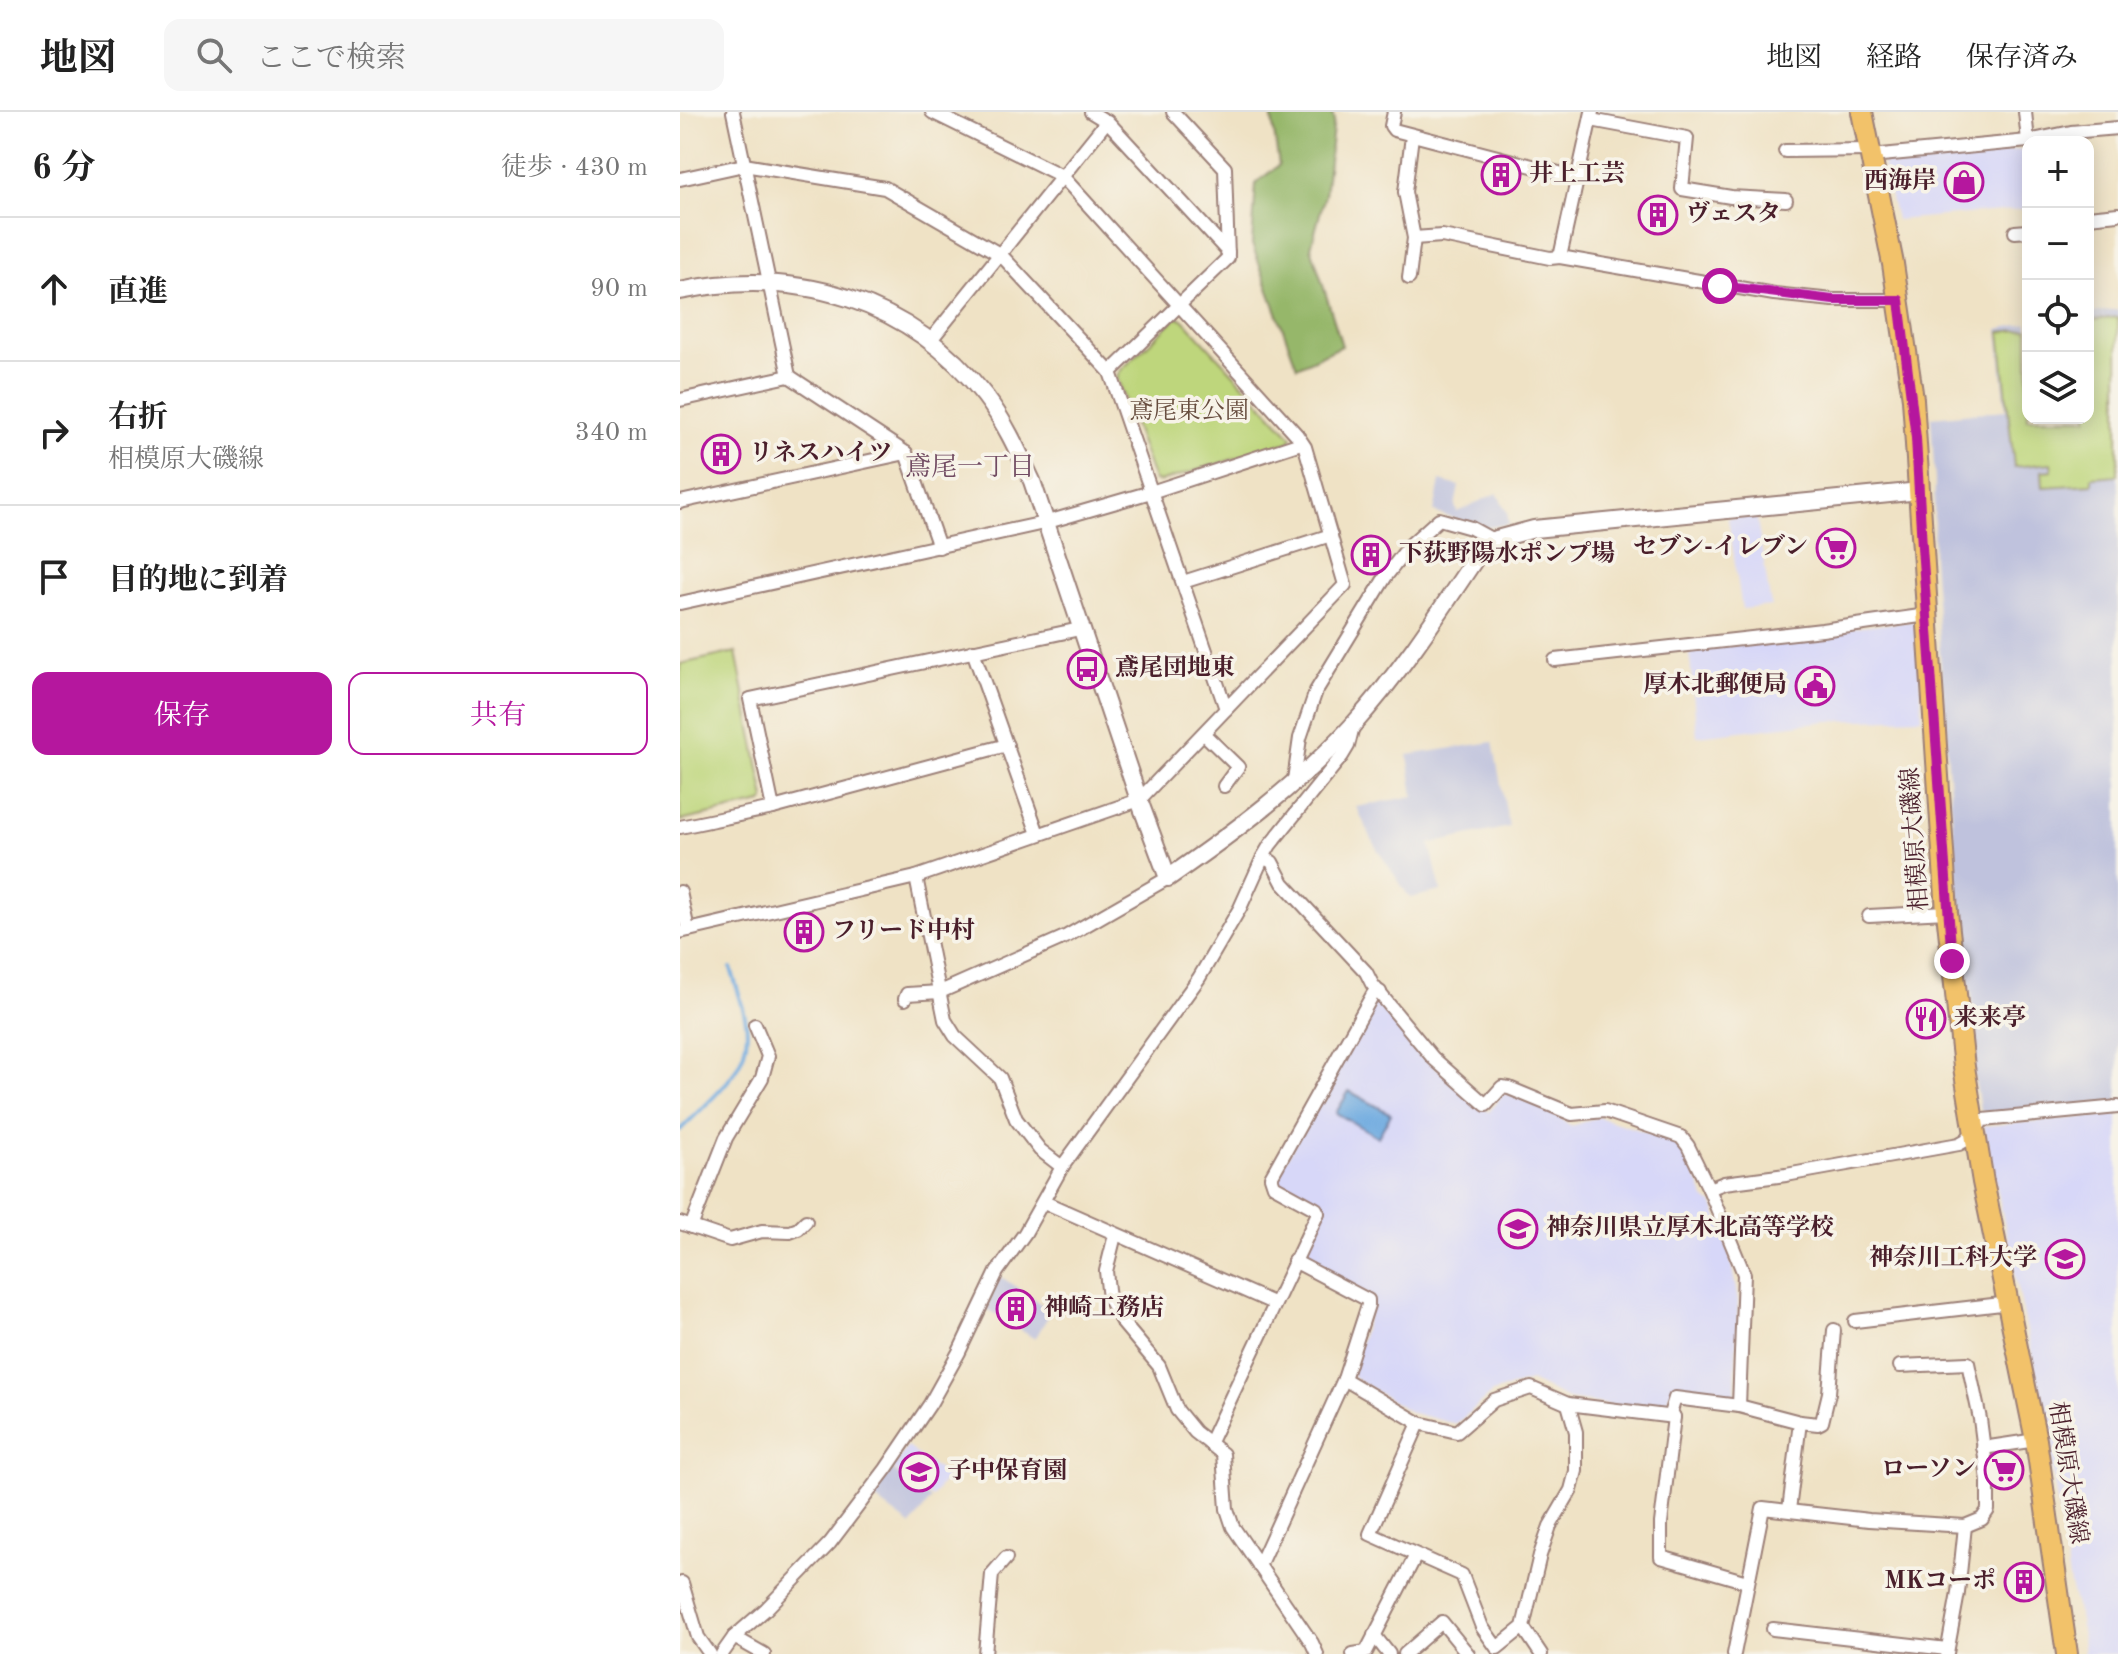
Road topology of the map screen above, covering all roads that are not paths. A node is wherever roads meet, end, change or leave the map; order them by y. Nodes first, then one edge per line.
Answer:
1 (733, 112) edge
2 (932, 112) edge
3 (1091, 112) edge
4 (1173, 112) edge
5 (1394, 112) edge
6 (1862, 112) edge
7 (2025, 112) edge
8 (1592, 116) edge
9 (1107, 121) junction
10 (2118, 128) edge
11 (1412, 136) junction
12 (2027, 136) edge
13 (2074, 136) edge
14 (2022, 141) edge
15 (1870, 153) junction
16 (1790, 155) dead end
17 (744, 165) junction
18 (1062, 176) junction
19 (1578, 178) junction
20 (680, 179) edge
21 (1780, 204) dead end
22 (2118, 214) edge
23 (2094, 219) edge
24 (1414, 238) junction
25 (1228, 252) junction
26 (1001, 255) junction
27 (1560, 257) junction
28 (1409, 278) dead end
29 (768, 283) junction
30 (680, 291) edge
31 (1899, 300) junction
32 (1180, 304) junction
33 (930, 341) junction
34 (1110, 372) junction
35 (789, 376) junction
36 (680, 400) edge
37 (1301, 443) junction
38 (906, 453) junction
39 (1920, 491) junction
40 (1151, 492) junction
41 (680, 502) edge
42 (1044, 523) junction
43 (1331, 535) junction
44 (1493, 540) junction
45 (939, 547) junction
46 (1183, 582) junction
47 (680, 603) edge
48 (1927, 615) junction
49 (1080, 629) junction
50 (973, 651) junction
51 (1555, 660) dead end
52 (1226, 709) junction
53 (1353, 725) junction
54 (1204, 734) junction
55 (1007, 745) junction
56 (1294, 780) junction
57 (1224, 786) dead end
58 (1139, 800) junction
59 (773, 808) junction
60 (680, 827) edge
61 (1038, 834) junction
62 (1263, 857) junction
63 (916, 877) junction
64 (1168, 878) junction
65 (680, 892) edge
66 (1947, 912) junction
67 (1869, 916) dead end
68 (684, 931) edge
69 (940, 992) junction
70 (1380, 992) junction
71 (905, 999) dead end
72 (755, 1025) dead end
73 (2118, 1107) edge
74 (1974, 1129) junction
75 (1062, 1167) junction
76 (1709, 1189) junction
77 (1044, 1202) junction
78 (806, 1221) dead end
79 (685, 1225) edge
80 (1115, 1235) junction
81 (1294, 1261) junction
82 (1273, 1303) junction
83 (2010, 1303) junction
84 (1855, 1321) dead end
85 (1834, 1330) dead end
86 (1900, 1366) dead end
87 (1344, 1379) junction
88 (1568, 1404) junction
89 (1739, 1406) junction
90 (1674, 1417) junction
91 (1800, 1422) junction
92 (1419, 1423) junction
93 (2036, 1440) junction
94 (1210, 1442) junction
95 (1983, 1448) junction
96 (1789, 1510) junction
97 (1965, 1526) junction
98 (1416, 1555) junction
99 (1006, 1558) dead end
100 (1259, 1566) junction
101 (1747, 1582) junction
102 (682, 1583) edge
103 (1523, 1627) junction
104 (1773, 1629) dead end
105 (1374, 1635) junction
106 (734, 1637) junction
107 (1496, 1651) edge
108 (1947, 1651) edge
109 (710, 1654) edge
110 (722, 1654) edge
111 (764, 1654) edge
112 (985, 1654) edge
113 (1317, 1654) edge
114 (1353, 1654) edge
115 (1389, 1654) edge
116 (1405, 1654) edge
117 (1468, 1654) edge
118 (1541, 1654) edge
119 (1734, 1654) edge
120 (2067, 1654) edge

1 - 17 street
2 - 18 street
3 - 9 street
4 - 25 street
5 - 11 street
6 - 15 main road, 相模原大磯線
7 - 12 street
8 - 19 street
8 - 21 street
9 - 18 street
9 - 25 street
10 - 13 street
11 - 19 street
11 - 24 street
14 - 15 street
15 - 16 street
15 - 31 main road, 相模原大磯線
17 - 20 street
17 - 26 street
17 - 29 street
18 - 26 street
18 - 32 street
19 - 27 street
22 - 23 street
24 - 27 street
24 - 28 street
25 - 32 street
26 - 33 street
26 - 34 street
27 - 31 street
29 - 30 street
29 - 33 street
29 - 35 street
31 - 39 main road, 相模原大磯線
32 - 34 street
32 - 37 street
33 - 42 street
34 - 40 street
35 - 36 street
35 - 38 street
37 - 40 street
37 - 43 street
38 - 41 street
38 - 45 street
39 - 44 street
39 - 48 main road, 相模原大磯線
40 - 42 street
40 - 46 street
42 - 45 street
42 - 49 street
43 - 46 street
43 - 52 street
44 - 53 street
44 - 56 street
45 - 47 street
46 - 52 street
48 - 51 street
48 - 66 main road, 相模原大磯線
49 - 50 street
49 - 58 street
50 - 55 street
50 - 59 street
52 - 54 street
53 - 56 street
53 - 62 street
54 - 57 street
54 - 58 street
55 - 59 street
55 - 61 street
56 - 64 street
58 - 61 street
58 - 64 street
59 - 60 street
61 - 63 street
62 - 70 street
62 - 75 street
63 - 68 street
63 - 69 street
64 - 69 street
65 - 68 street
66 - 67 street
66 - 74 main road, 相模原大磯線
69 - 71 street
69 - 75 street
70 - 76 street
70 - 81 street
72 - 79 street
73 - 74 street
74 - 76 street
74 - 83 main road, 相模原大磯線
75 - 77 street
76 - 89 street
77 - 80 street
77 - 106 street
78 - 79 street
80 - 82 street
80 - 94 street
81 - 82 street
81 - 87 street
82 - 94 street
83 - 84 street
83 - 93 main road, 相模原大磯線
85 - 91 street
86 - 95 street
87 - 92 street
87 - 100 street
88 - 90 street
88 - 92 street
88 - 103 street
89 - 90 street
89 - 91 street
90 - 101 street
91 - 96 street
92 - 98 street
93 - 95 street
93 - 120 main road, 相模原大磯線
94 - 100 street
95 - 97 street
96 - 97 street
96 - 101 street
97 - 108 street
98 - 105 street
98 - 107 street
99 - 112 street
100 - 113 street
101 - 119 street
102 - 109 street
103 - 107 street
103 - 118 street
104 - 108 street
105 - 114 street
105 - 115 street
106 - 110 street
106 - 111 street
116 - 117 street

